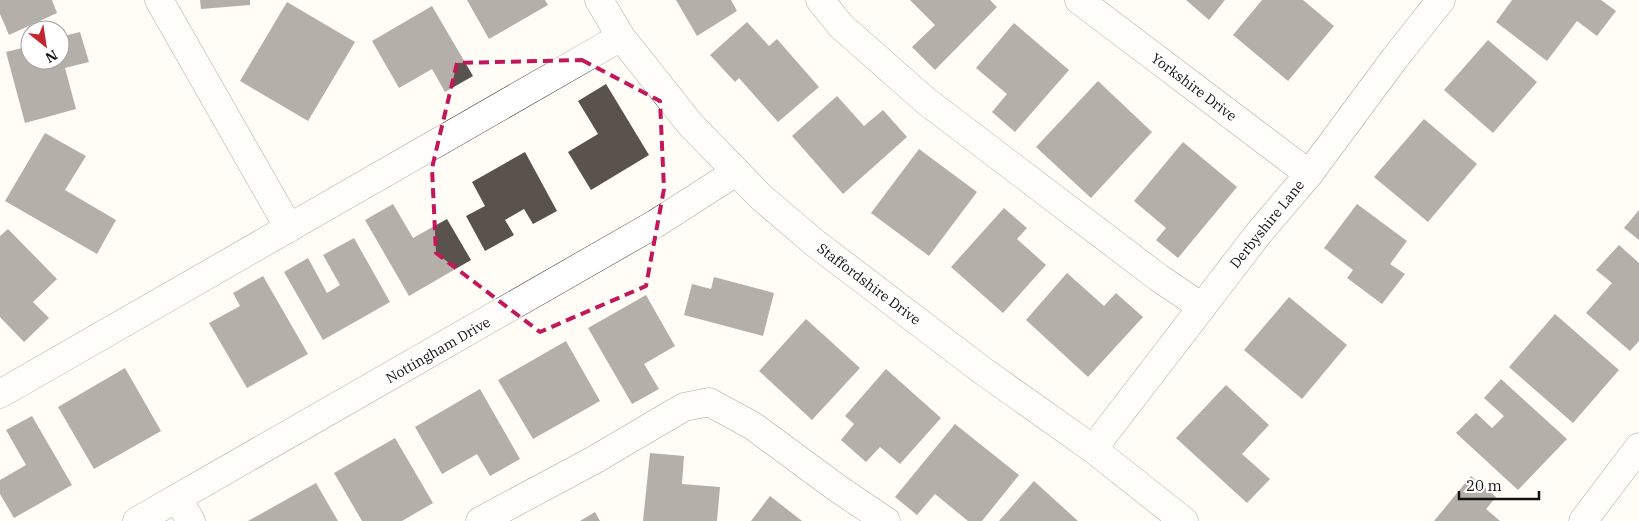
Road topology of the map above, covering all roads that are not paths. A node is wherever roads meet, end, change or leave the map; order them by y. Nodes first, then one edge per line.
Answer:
1 (160, 0) edge
2 (599, 0) edge
3 (820, 0) edge
4 (1080, 0) edge
5 (1441, 0) edge
6 (621, 38) junction
7 (736, 172) junction
8 (1309, 174) junction
9 (289, 228) junction
10 (1202, 308) junction
11 (0, 394) edge
12 (1639, 447) edge
13 (1093, 448) junction
14 (177, 498) junction
15 (1176, 519) edge
16 (137, 521) edge
17 (191, 521) edge
18 (480, 521) edge
19 (886, 521) edge
20 (1583, 521) edge

1 - 9 street
2 - 6 street, Staffordshire Drive
3 - 10 street
4 - 8 street, Yorkshire Drive
5 - 8 street, Derbyshire Lane
6 - 7 street, Staffordshire Drive
6 - 9 street
7 - 13 street, Staffordshire Drive
7 - 14 street, Nottingham Drive
8 - 10 street, Derbyshire Lane
9 - 11 street
10 - 13 street, Derbyshire Lane
12 - 20 street
13 - 15 street, Staffordshire Drive
14 - 16 street, Nottingham Drive
14 - 17 street
18 - 19 street

